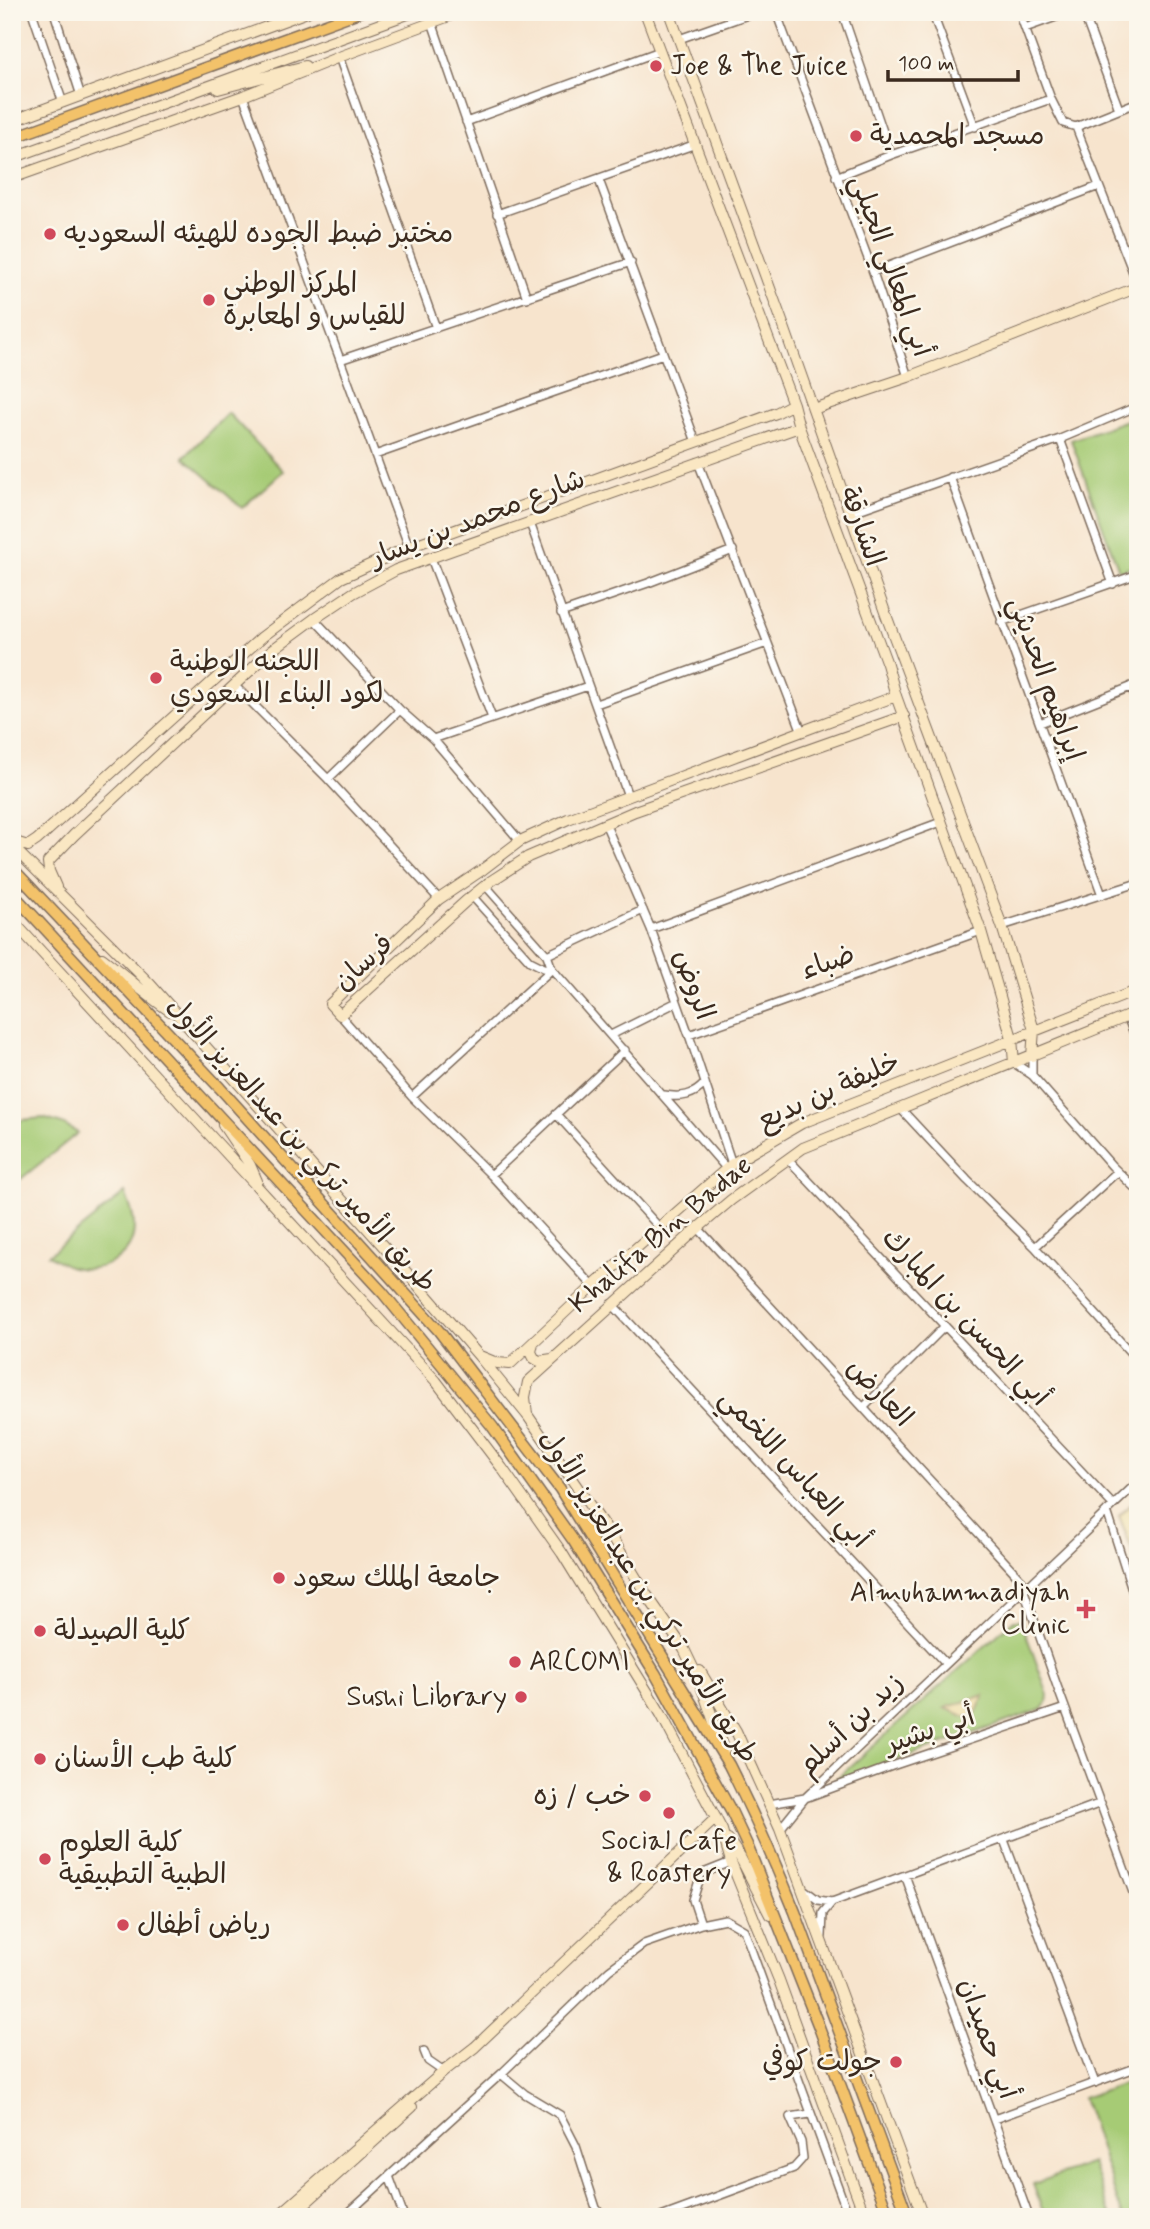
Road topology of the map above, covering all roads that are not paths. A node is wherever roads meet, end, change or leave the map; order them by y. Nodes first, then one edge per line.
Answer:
1 (32, 12) edge
2 (54, 12) edge
3 (307, 12) edge
4 (359, 12) edge
5 (413, 12) edge
6 (460, 12) edge
7 (645, 12) edge
8 (669, 12) edge
9 (756, 12) edge
10 (776, 12) edge
11 (842, 12) edge
12 (932, 12) edge
13 (1019, 12) edge
14 (1070, 12) edge
15 (1083, 12) edge
16 (277, 17) edge
17 (432, 22) junction
18 (1025, 28) junction
19 (679, 39) junction
20 (660, 51) junction
21 (339, 57) junction
22 (70, 65) junction
23 (53, 71) junction
24 (82, 96) junction
25 (243, 96) junction
26 (1051, 99) junction
27 (170, 100) junction
28 (1138, 102) edge
29 (63, 103) junction
30 (1119, 109) junction
31 (12, 121) edge
32 (466, 122) junction
33 (975, 127) junction
34 (1076, 127) junction
35 (12, 138) edge
36 (696, 144) junction
37 (891, 155) junction
38 (12, 158) edge
39 (836, 177) junction
40 (12, 178) edge
41 (599, 180) junction
42 (1099, 186) junction
43 (497, 215) junction
44 (631, 262) junction
45 (873, 272) junction
46 (1136, 289) edge
47 (527, 298) junction
48 (1138, 305) edge
49 (783, 324) junction
50 (436, 328) junction
51 (764, 330) junction
52 (663, 354) junction
53 (340, 360) junction
54 (908, 377) junction
55 (793, 404) junction
56 (1138, 406) edge
57 (813, 408) junction
58 (776, 413) junction
59 (799, 427) junction
60 (780, 434) junction
61 (1060, 439) junction
62 (696, 442) junction
63 (375, 455) junction
64 (698, 462) junction
65 (950, 477) junction
66 (850, 513) junction
67 (530, 523) junction
68 (409, 547) junction
69 (733, 550) junction
70 (431, 558) junction
71 (1138, 575) edge
72 (1113, 583) junction
73 (561, 612) junction
74 (886, 615) junction
75 (314, 618) junction
76 (871, 620) junction
77 (1001, 622) junction
78 (767, 643) junction
79 (234, 684) junction
80 (1135, 685) edge
81 (588, 686) junction
82 (896, 696) junction
83 (1138, 702) edge
84 (596, 704) junction
85 (400, 710) junction
86 (904, 716) junction
87 (492, 718) junction
88 (1040, 723) junction
89 (802, 732) junction
90 (433, 739) junction
91 (328, 779) junction
92 (628, 796) junction
93 (58, 821) junction
94 (941, 822) junction
95 (605, 823) junction
96 (74, 835) junction
97 (520, 841) junction
98 (12, 843) edge
99 (12, 868) edge
100 (471, 877) junction
101 (1138, 883) edge
102 (478, 891) junction
103 (12, 893) edge
104 (60, 893) junction
105 (1102, 895) junction
106 (439, 899) junction
107 (643, 910) junction
108 (12, 919) edge
109 (1002, 926) junction
110 (651, 929) junction
111 (981, 931) junction
112 (91, 951) junction
113 (547, 955) junction
114 (552, 969) junction
115 (1138, 990) edge
116 (677, 1002) junction
117 (1138, 1012) edge
118 (340, 1015) junction
119 (1127, 1016) junction
120 (182, 1020) junction
121 (1034, 1030) junction
122 (611, 1035) junction
123 (689, 1035) junction
124 (1012, 1038) junction
125 (1138, 1043) edge
126 (625, 1050) junction
127 (1032, 1056) junction
128 (1014, 1063) junction
129 (1032, 1075) junction
130 (705, 1083) junction
131 (663, 1095) junction
132 (412, 1097) junction
133 (900, 1108) junction
134 (214, 1109) junction
135 (556, 1114) junction
136 (788, 1159) junction
137 (729, 1166) junction
138 (1117, 1172) junction
139 (491, 1175) junction
140 (261, 1189) junction
141 (1138, 1191) edge
142 (660, 1227) junction
143 (698, 1228) junction
144 (1035, 1247) junction
145 (593, 1286) junction
146 (612, 1304) junction
147 (944, 1327) junction
148 (533, 1343) junction
149 (479, 1356) junction
150 (554, 1359) junction
151 (1138, 1360) edge
152 (864, 1407) junction
153 (528, 1416) junction
154 (1138, 1482) edge
155 (1110, 1508) junction
156 (1138, 1579) edge
157 (1128, 1582) junction
158 (1026, 1589) junction
159 (1138, 1608) edge
160 (684, 1649) junction
161 (946, 1664) junction
162 (1065, 1708) junction
163 (729, 1765) junction
164 (805, 1798) junction
165 (1101, 1803) junction
166 (769, 1804) junction
167 (716, 1818) junction
168 (780, 1829) junction
169 (722, 1830) junction
170 (1004, 1839) junction
171 (731, 1862) junction
172 (905, 1875) junction
173 (800, 1887) junction
174 (832, 1902) junction
175 (1138, 1906) edge
176 (701, 1924) junction
177 (821, 1943) junction
178 (789, 1950) junction
179 (424, 2051) dead end
180 (1138, 2067) edge
181 (448, 2068) junction
182 (501, 2074) junction
183 (1095, 2083) junction
184 (810, 2114) junction
185 (994, 2119) junction
186 (389, 2176) junction
187 (277, 2217) edge
188 (289, 2217) edge
189 (344, 2217) edge
190 (404, 2217) edge
191 (603, 2217) edge
192 (661, 2217) edge
193 (849, 2217) edge
194 (865, 2217) edge
195 (890, 2217) edge
196 (908, 2217) edge
197 (923, 2217) edge
198 (1029, 2217) edge

1 - 23 street
2 - 22 street
3 - 16 street
4 - 35 main road
5 - 27 street
6 - 17 street
7 - 20 street, الشارقة
8 - 19 street, الشارقة
9 - 19 street
10 - 39 street, أبي المعالي الجيلي
11 - 37 street
12 - 33 street
13 - 18 street
14 - 18 street
15 - 30 street
16 - 24 street
17 - 21 street
17 - 32 street
18 - 26 street
19 - 49 street, الشارقة
20 - 32 street
20 - 36 street, الشارقة
21 - 25 street
21 - 27 street
21 - 50 street
22 - 23 street
22 - 24 street
23 - 29 street
24 - 29 street
25 - 40 street
25 - 53 street
26 - 33 street
26 - 34 street
27 - 38 street
28 - 30 street
29 - 31 street
30 - 34 street
32 - 43 street
33 - 37 street
34 - 42 street
36 - 41 street
36 - 51 street, الشارقة
37 - 39 street
39 - 45 street, أبي المعالي الجيلي
41 - 43 street
41 - 44 street
42 - 45 street
42 - 46 street
43 - 47 street
44 - 47 street
44 - 52 street
45 - 54 street, أبي المعالي الجيلي
46 - 48 street
46 - 54 street
47 - 50 street
49 - 51 street
49 - 57 street, الشارقة
50 - 53 street
51 - 55 street, الشارقة
52 - 62 street
52 - 63 street
53 - 63 street
54 - 57 street
55 - 58 street, شارع محمد بن يسار
55 - 59 street, الشارقة
56 - 61 street
57 - 66 street, الشارقة
58 - 60 street
58 - 62 street, شارع محمد بن يسار
59 - 60 street, شارع محمد بن يسار
59 - 76 street, الشارقة
60 - 64 street, شارع محمد بن يسار
61 - 65 street
61 - 72 street
62 - 68 street, شارع محمد بن يسار
63 - 68 street
64 - 67 street, شارع محمد بن يسار
64 - 69 street
65 - 66 street
65 - 77 street, إبراهيم الحديثي
66 - 74 street, الشارقة
67 - 70 street, شارع محمد بن يسار
67 - 73 street
68 - 93 street, شارع محمد بن يسار
69 - 73 street
69 - 78 street
70 - 75 street, شارع محمد بن يسار
70 - 87 street
71 - 72 street
72 - 77 street
73 - 81 street
74 - 76 street
74 - 109 street, الشارقة
75 - 79 street, شارع محمد بن يسار
75 - 85 street
76 - 82 street, الشارقة
77 - 88 street, إبراهيم الحديثي
78 - 84 street
78 - 89 street
79 - 91 street
79 - 96 street, شارع محمد بن يسار
80 - 83 street
80 - 88 street
81 - 84 street
81 - 87 street
82 - 86 street, الشارقة
82 - 89 street, فرسان
84 - 92 street
85 - 90 street
85 - 91 street
86 - 94 street, الشارقة
86 - 95 street, فرسان
87 - 90 street
88 - 105 street, إبراهيم الحديثي
89 - 92 street, فرسان
90 - 97 street
91 - 106 street
92 - 97 street, فرسان
93 - 96 street
93 - 98 street, شارع محمد بن يسار
94 - 110 street
94 - 111 street, الشارقة
95 - 102 street, فرسان
95 - 107 street, الروض
96 - 104 street, شارع محمد بن يسار
97 - 100 street, فرسان
98 - 104 street
99 - 112 main road, طريق الأمير تركي بن عبدالعزيز الأول
100 - 102 street
100 - 106 street, فرسان
101 - 105 street
102 - 113 street
102 - 114 street
102 - 118 street, فرسان
103 - 134 main road, طريق الأمير تركي بن عبدالعزيز الأول
104 - 120 street
105 - 109 street
106 - 118 street, فرسان
107 - 110 street, الروض
107 - 113 street
108 - 140 street
109 - 121 street, الشارقة
110 - 116 street, الروض
111 - 123 street, ضباء
111 - 124 street, الشارقة
112 - 120 street
112 - 163 main road, طريق الأمير تركي بن عبدالعزيز الأول
113 - 114 street
114 - 122 street
114 - 132 street
115 - 121 street, خليفة بن بديع
116 - 122 street
116 - 123 street, الروض
117 - 119 street, Khalifa Bin Badae
118 - 132 street
119 - 125 street
119 - 127 street, Khalifa Bin Badae
120 - 149 street
121 - 124 street, خليفة بن بديع
121 - 127 street, الشارقة
122 - 126 street
123 - 130 street, الروض
124 - 128 street, الشارقة
124 - 137 street, خليفة بن بديع
126 - 131 street
126 - 135 street
127 - 128 street, Khalifa Bin Badae
127 - 129 street
128 - 129 street
128 - 133 street, Khalifa Bin Badae
129 - 138 street
130 - 131 street
130 - 137 street, الروض
131 - 137 street
132 - 139 street
133 - 136 street, Khalifa Bin Badae
133 - 144 street
134 - 140 street
134 - 178 main road, طريق الأمير تركي بن عبدالعزيز الأول
135 - 139 street
135 - 142 street
136 - 143 street, Khalifa Bin Badae
136 - 147 street, أبي الحسن بن المبارك
137 - 142 street, خليفة بن بديع
138 - 141 street
138 - 144 street
139 - 145 street
140 - 167 street
142 - 145 street, خليفة بن بديع
143 - 146 street, Khalifa Bin Badae
143 - 152 street, العارض
144 - 151 street
145 - 148 street, خليفة بن بديع
146 - 150 street, Khalifa Bin Badae
146 - 161 street, أبي العباس اللخمي
147 - 152 street
147 - 155 street, أبي الحسن بن المبارك
148 - 149 street, خليفة بن بديع
148 - 150 street
149 - 153 street
150 - 153 street, Khalifa Bin Badae
152 - 158 street, العارض
153 - 160 street
154 - 155 street, زيد بن أسلم
155 - 157 street
155 - 158 street, زيد بن أسلم
156 - 157 street
157 - 159 street
158 - 161 street, زيد بن أسلم
158 - 162 street
160 - 163 street
160 - 166 street
161 - 164 street, زيد بن أسلم
162 - 164 street, أبي بشير
162 - 165 street
163 - 196 main road, طريق الأمير تركي بن عبدالعزيز الأول
164 - 166 street, أبي بشير
164 - 168 street, زيد بن أسلم
165 - 170 street
165 - 175 street
166 - 168 street
167 - 169 street
167 - 181 street
168 - 173 street
169 - 171 street
169 - 178 street
170 - 172 street
170 - 183 street
171 - 176 street
171 - 194 street
172 - 174 street
172 - 185 street, أبي حميدان
173 - 174 street
173 - 177 street
174 - 177 street
176 - 182 street
176 - 184 street
177 - 197 street
178 - 195 main road, طريق الأمير تركي بن عبدالعزيز الأول
179 - 181 street
180 - 183 street
181 - 187 street
181 - 188 street
182 - 186 street
182 - 191 street
183 - 185 street
184 - 192 street
184 - 193 street
185 - 198 street, أبي حميدان
186 - 189 street
186 - 190 street

